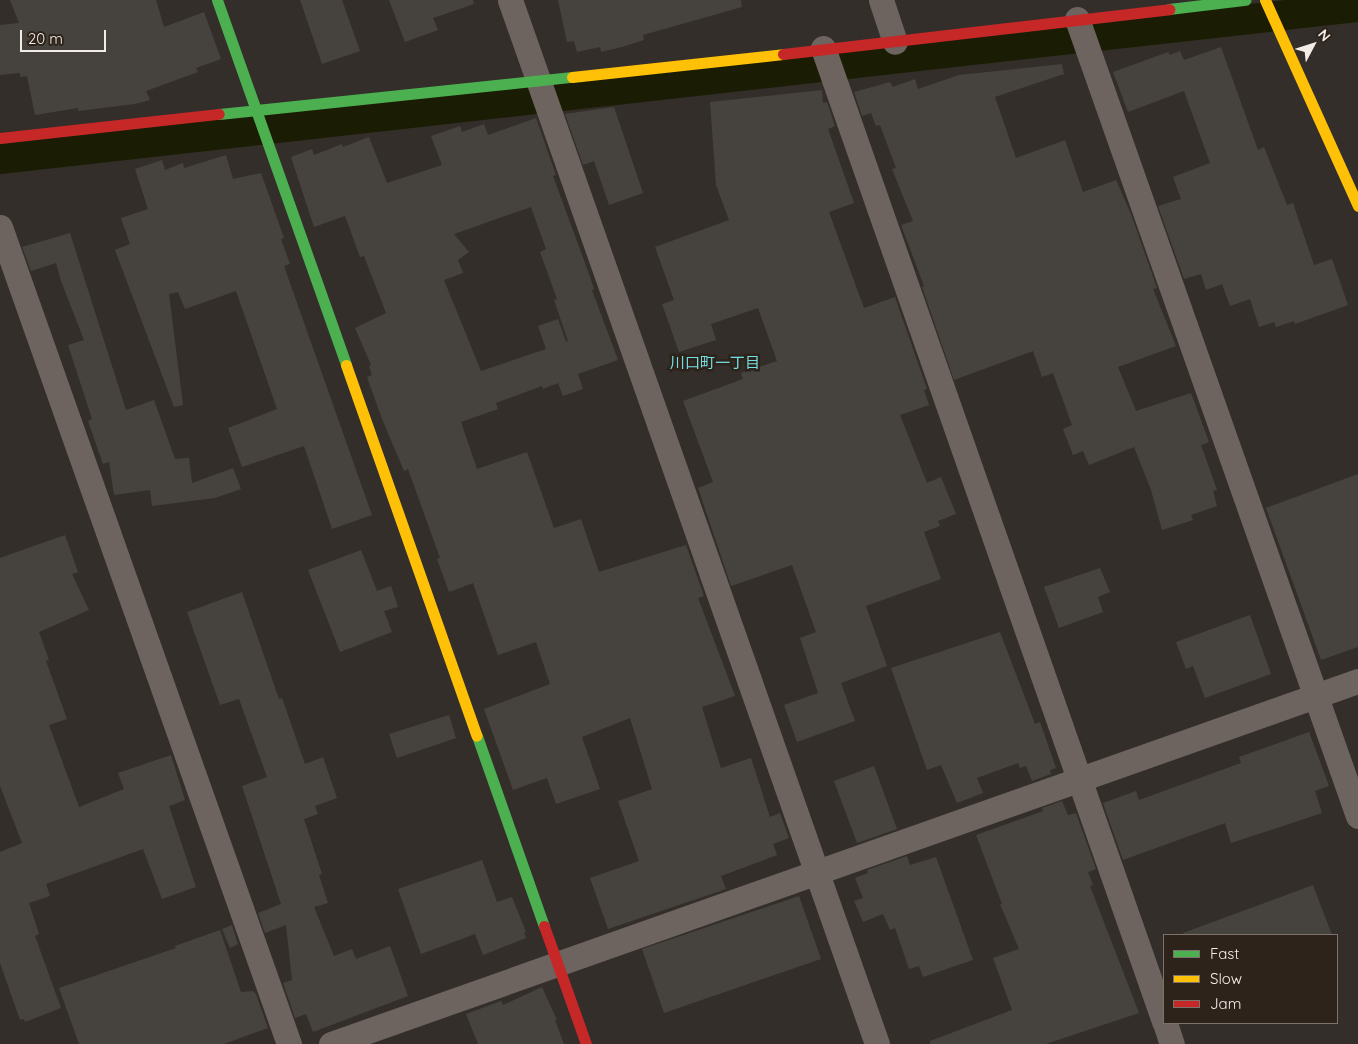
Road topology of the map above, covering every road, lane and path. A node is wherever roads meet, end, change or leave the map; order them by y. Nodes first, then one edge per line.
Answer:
1 (217, 0) edge
2 (510, 0) edge
3 (881, 0) edge
4 (1245, 0) edge
5 (1265, 0) edge
6 (1076, 19) junction
7 (895, 42) junction
8 (823, 48) junction
9 (538, 79) junction
10 (256, 110) junction
11 (0, 138) edge
12 (1358, 206) edge
13 (0, 227) edge
14 (1358, 681) edge
15 (1316, 696) junction
16 (1078, 780) junction
17 (1358, 816) edge
18 (818, 871) junction
19 (558, 965) junction
20 (1163, 1016) edge
21 (1166, 1024) edge
22 (289, 1044) edge
23 (331, 1044) edge
24 (586, 1044) edge
25 (877, 1044) edge
26 (1172, 1044) edge

1 - 10 street
2 - 9 street
3 - 7 street
4 - 6 street
5 - 12 street
6 - 7 street
6 - 15 street
7 - 8 street
8 - 9 street
8 - 16 street
9 - 10 street
9 - 18 street
10 - 11 street
10 - 19 street
13 - 22 street
14 - 15 street
15 - 16 street
15 - 17 street
16 - 18 street
16 - 20 street
18 - 19 street
18 - 25 street
19 - 23 street
19 - 24 street
21 - 26 street

